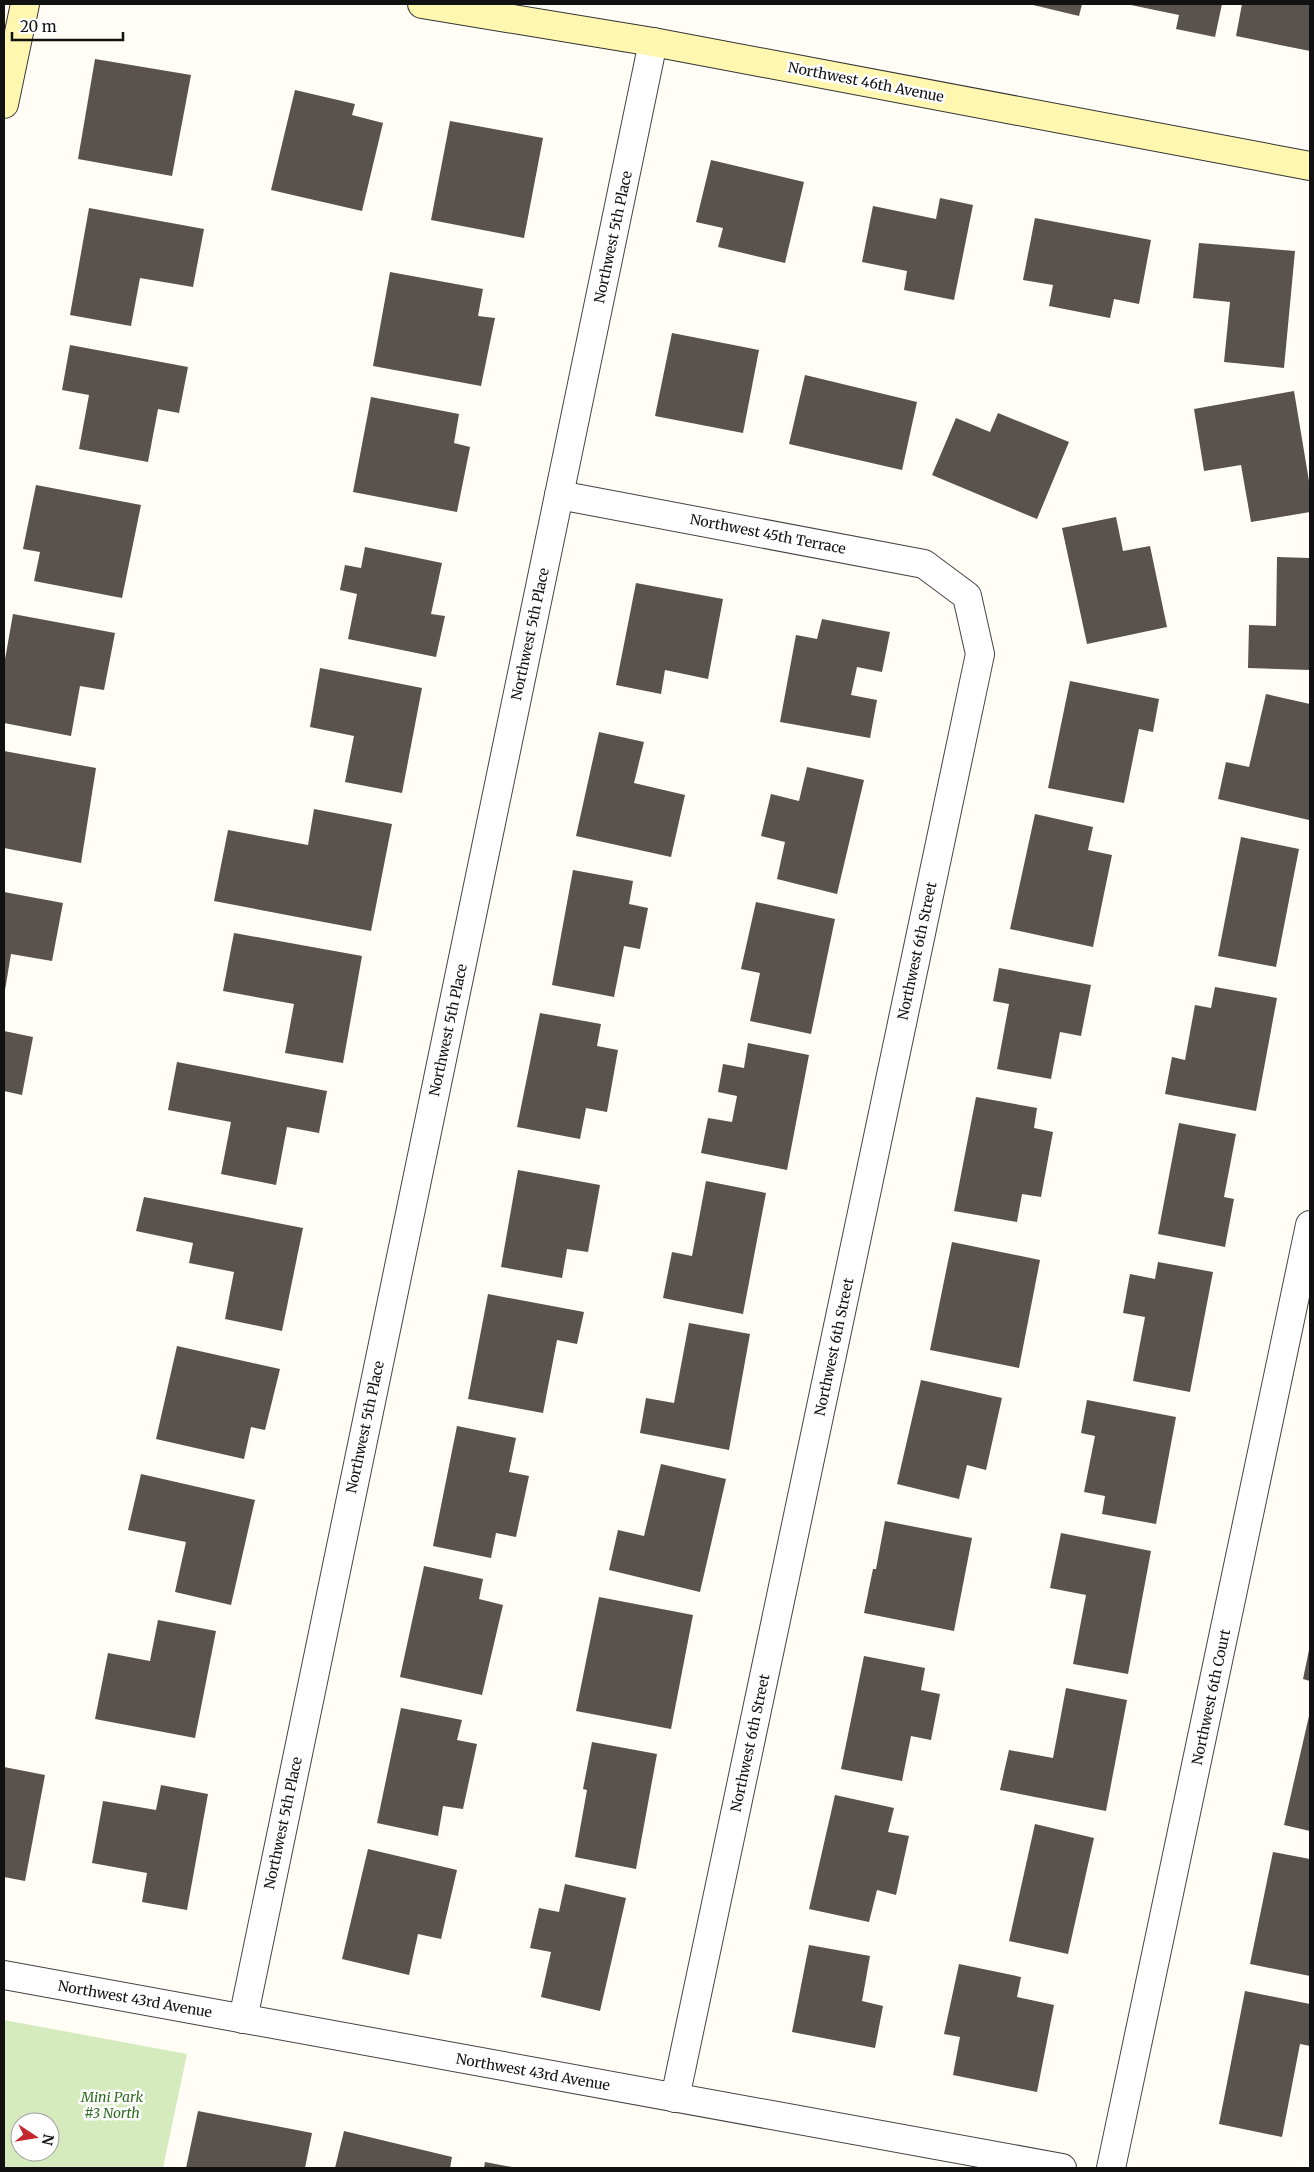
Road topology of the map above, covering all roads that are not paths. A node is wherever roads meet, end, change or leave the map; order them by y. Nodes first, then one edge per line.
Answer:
1 (25, 4) edge
2 (422, 4) edge
3 (653, 42) junction
4 (4, 104) edge
5 (1310, 166) edge
6 (559, 495) junction
7 (967, 596) joint
8 (1310, 1226) edge
9 (4, 1976) edge
10 (243, 2018) junction
11 (675, 2098) junction
12 (1062, 2168) edge
13 (1112, 2168) edge

1 - 4 street
2 - 3 street, Northwest 46th Avenue
3 - 5 street, Northwest 46th Avenue
3 - 6 street, Northwest 5th Place
6 - 7 street, Northwest 45th Terrace
6 - 10 street, Northwest 5th Place
7 - 11 street, Northwest 6th Street
8 - 13 street, Northwest 6th Court
9 - 10 street, Northwest 43rd Avenue
10 - 11 street, Northwest 43rd Avenue
11 - 12 street, Northwest 43rd Avenue

